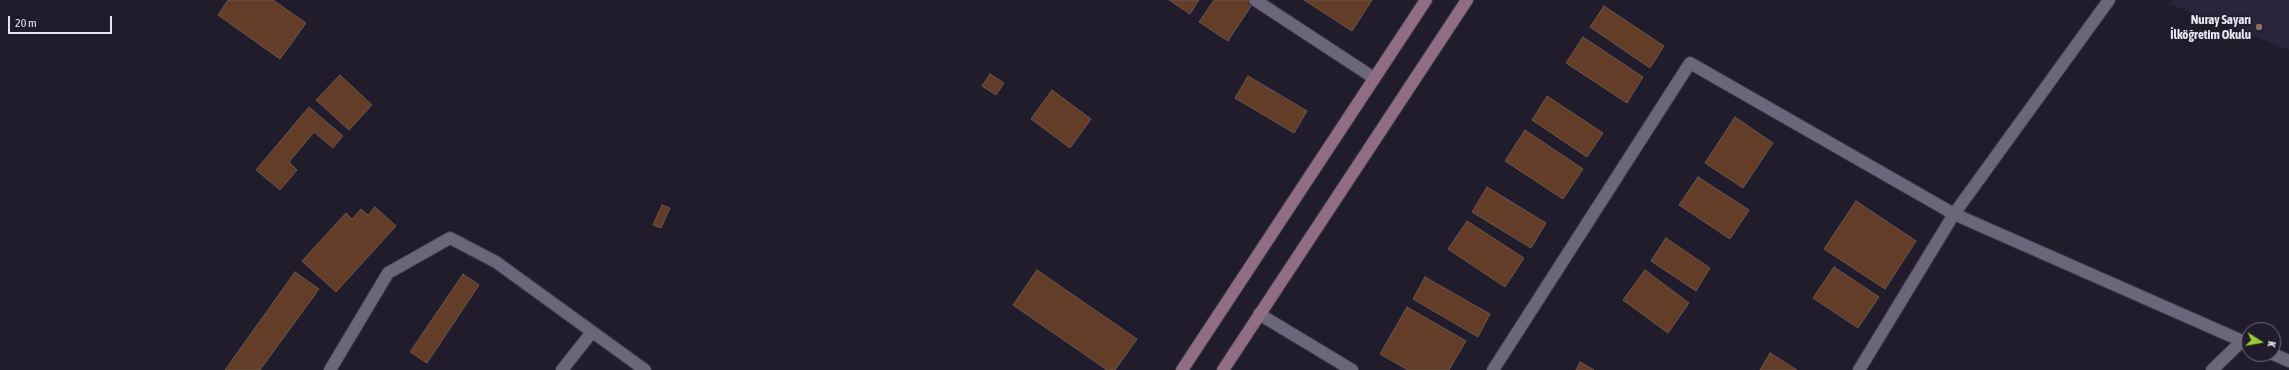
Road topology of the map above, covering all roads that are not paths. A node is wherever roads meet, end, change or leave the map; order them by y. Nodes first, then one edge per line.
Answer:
1 (1254, 0) edge
2 (1426, 0) edge
3 (1467, 0) edge
4 (2109, 0) edge
5 (1374, 78) junction
6 (1954, 214) junction
7 (1259, 314) junction
8 (592, 332) junction
9 (2241, 340) edge
10 (2241, 346) edge
11 (330, 370) edge
12 (562, 370) edge
13 (645, 370) edge
14 (1182, 370) edge
15 (1223, 370) edge
16 (1352, 370) edge
17 (1493, 370) edge
18 (1859, 370) edge
19 (2212, 370) edge

1 - 5 street
2 - 5 main road
3 - 7 main road
4 - 6 street
5 - 14 main road
6 - 9 street
6 - 17 street
6 - 18 street
7 - 15 main road
7 - 16 street
8 - 11 street
8 - 12 street
8 - 13 street
10 - 19 street

